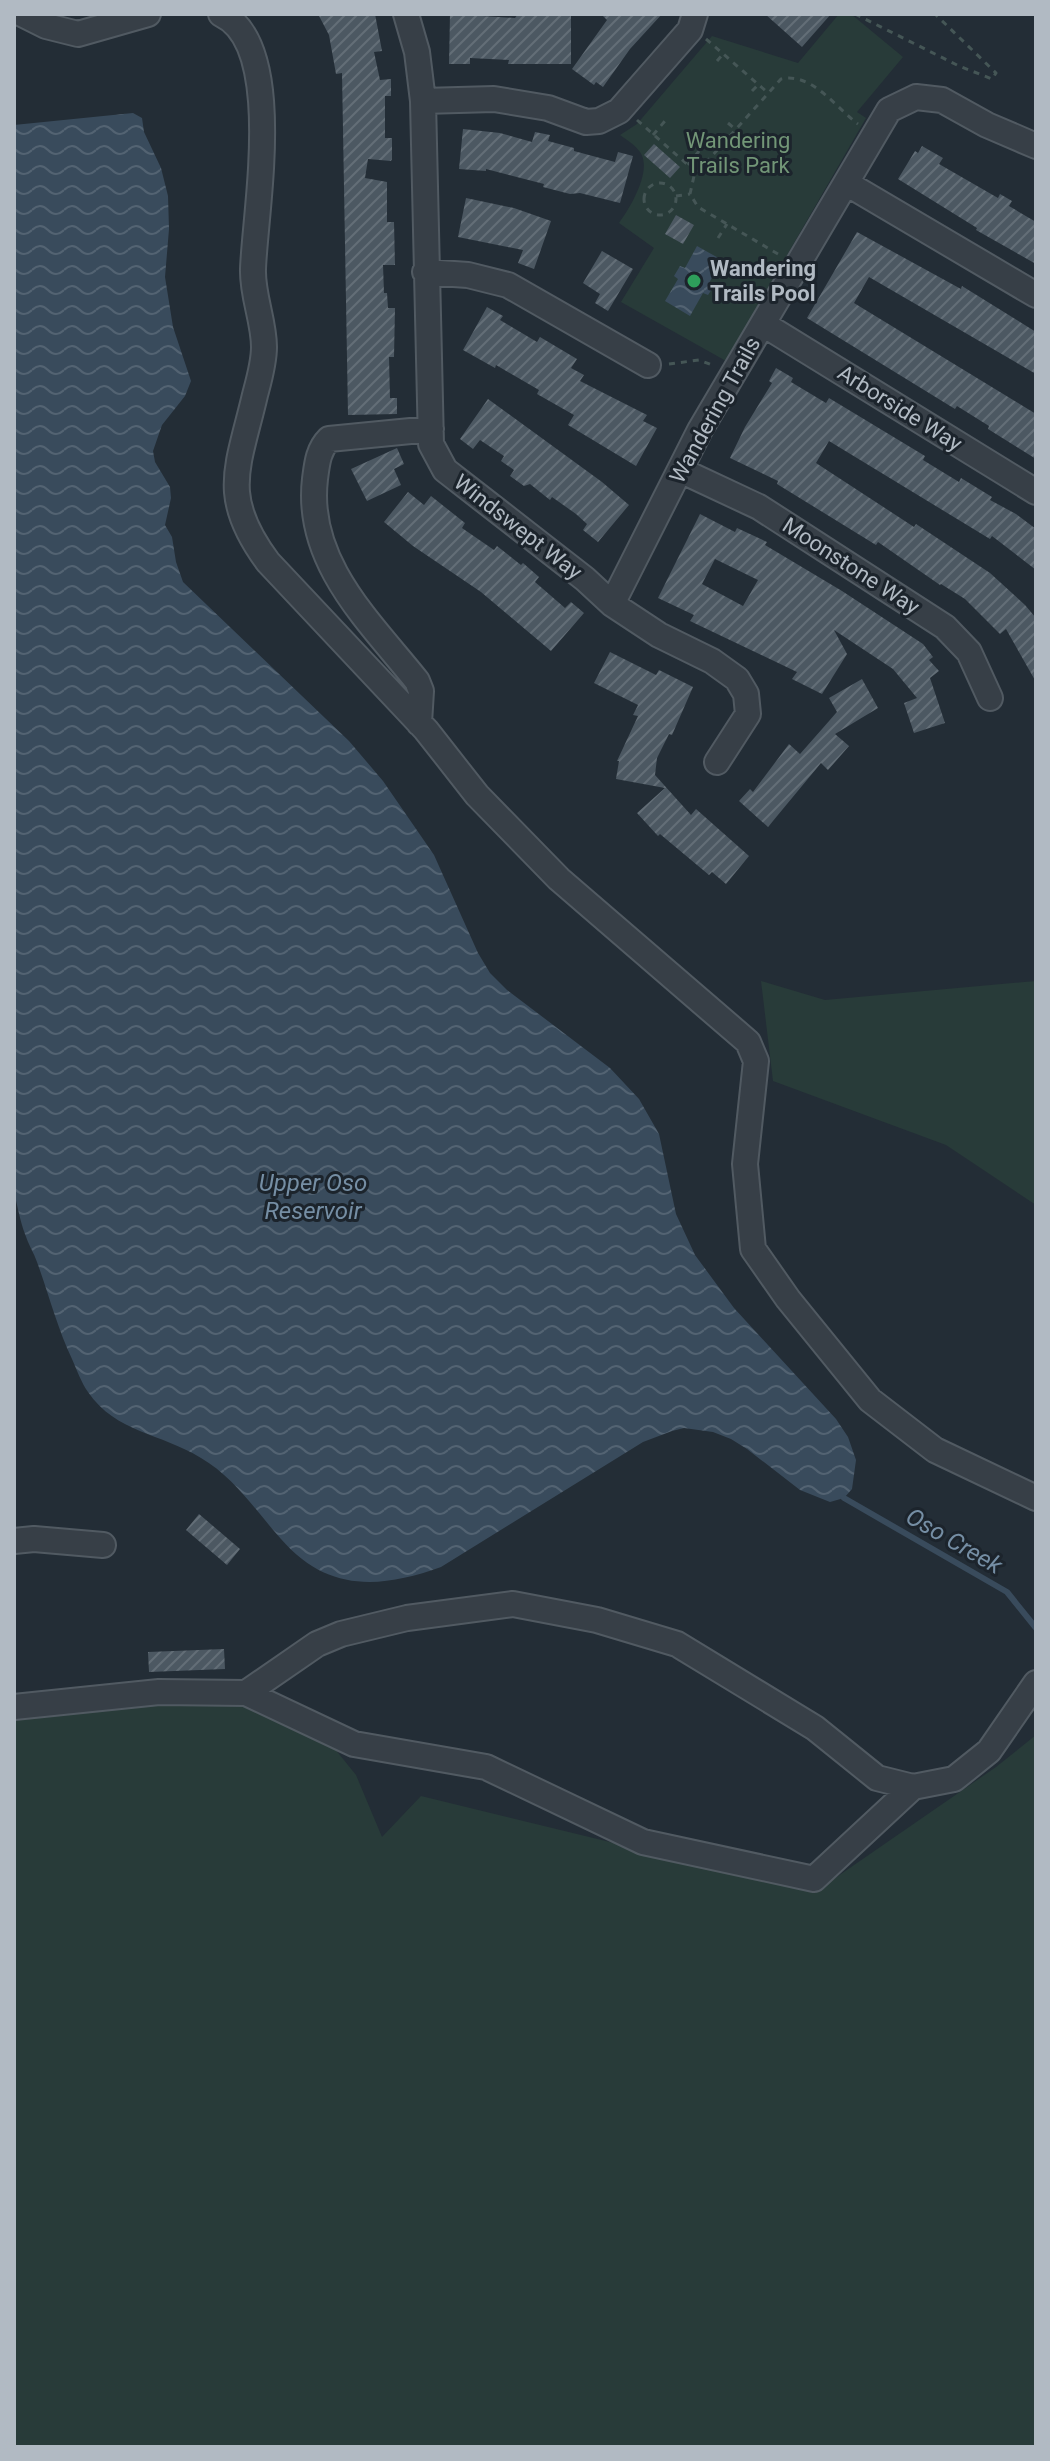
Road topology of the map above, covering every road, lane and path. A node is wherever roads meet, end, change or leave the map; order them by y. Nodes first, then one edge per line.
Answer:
1 (22, 14) edge
2 (148, 14) edge
3 (221, 14) edge
4 (406, 14) edge
5 (855, 14) edge
6 (935, 14) edge
7 (693, 20) edge
8 (723, 54) junction
9 (717, 61) dead end
10 (758, 85) junction
11 (752, 91) dead end
12 (767, 92) junction
13 (423, 101) junction
14 (623, 107) junction
15 (665, 121) dead end
16 (728, 123) dead end
17 (735, 129) junction
18 (653, 135) junction
19 (875, 135) junction
20 (1036, 146) edge
21 (699, 151) dead end
22 (688, 165) junction
23 (697, 173) junction
24 (846, 183) junction
25 (690, 194) junction
26 (676, 196) junction
27 (727, 224) junction
28 (718, 238) dead end
29 (798, 265) junction
30 (425, 272) junction
31 (1036, 295) edge
32 (763, 324) junction
33 (648, 365) dead end
34 (431, 429) junction
35 (680, 470) junction
36 (1036, 492) edge
37 (612, 604) junction
38 (990, 698) dead end
39 (419, 723) junction
40 (717, 762) dead end
41 (1036, 1498) edge
42 (14, 1541) edge
43 (103, 1545) dead end
44 (1036, 1683) edge
45 (246, 1693) junction
46 (14, 1707) edge
47 (913, 1787) junction

1 - 2 street
3 - 39 street
4 - 13 street, Windswept Way
5 - 6 path
7 - 8 path
7 - 14 street
8 - 9 path
8 - 10 path
10 - 11 path
10 - 12 path
12 - 17 path
12 - 19 path
13 - 14 street
13 - 30 street, Windswept Way
14 - 18 path
15 - 18 path
16 - 17 path
17 - 23 path
18 - 22 path
19 - 20 street, Wandering Trails
19 - 24 street, Wandering Trails
21 - 22 path
22 - 23 path
23 - 25 path
24 - 29 street, Wandering Trails
24 - 31 street
25 - 26 path
25 - 27 path
26 - 26 path
27 - 28 path
27 - 29 path
29 - 32 street, Wandering Trails
30 - 33 street
30 - 34 street, Windswept Way
32 - 35 street, Wandering Trails
32 - 36 street, Arborside Way
34 - 37 street, Windswept Way
34 - 39 street
35 - 37 street, Wandering Trails
35 - 38 street, Moonstone Way
37 - 40 street, Windswept Way
39 - 41 street
42 - 43 street
44 - 47 street
45 - 46 street
45 - 47 street
45 - 47 street

